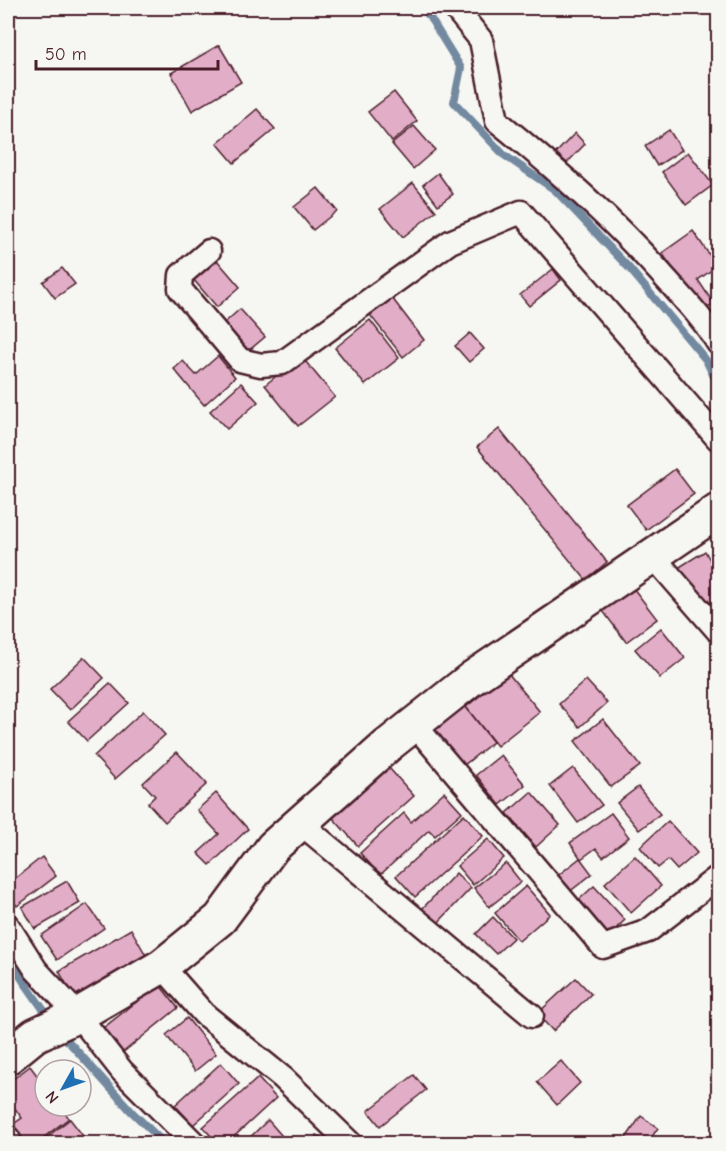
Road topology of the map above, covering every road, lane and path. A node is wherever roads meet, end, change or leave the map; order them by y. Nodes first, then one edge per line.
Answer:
1 (455, 8) edge
2 (209, 251) dead end
3 (718, 343) edge
4 (718, 439) edge
5 (718, 511) edge
6 (651, 554) junction
7 (718, 631) edge
8 (414, 724) junction
9 (299, 822) junction
10 (718, 877) edge
11 (8, 927) edge
12 (162, 966) junction
13 (532, 1016) dead end
14 (73, 1017) junction
15 (8, 1057) edge
16 (8, 1138) edge
17 (11, 1143) edge
18 (195, 1143) edge
19 (351, 1143) edge

1 - 3 street
2 - 4 street
5 - 6 street
6 - 7 street
6 - 8 street
8 - 9 street
8 - 10 street
9 - 12 street
9 - 13 street
11 - 14 street
12 - 14 street
12 - 19 street
14 - 15 street
14 - 18 street
16 - 17 street

